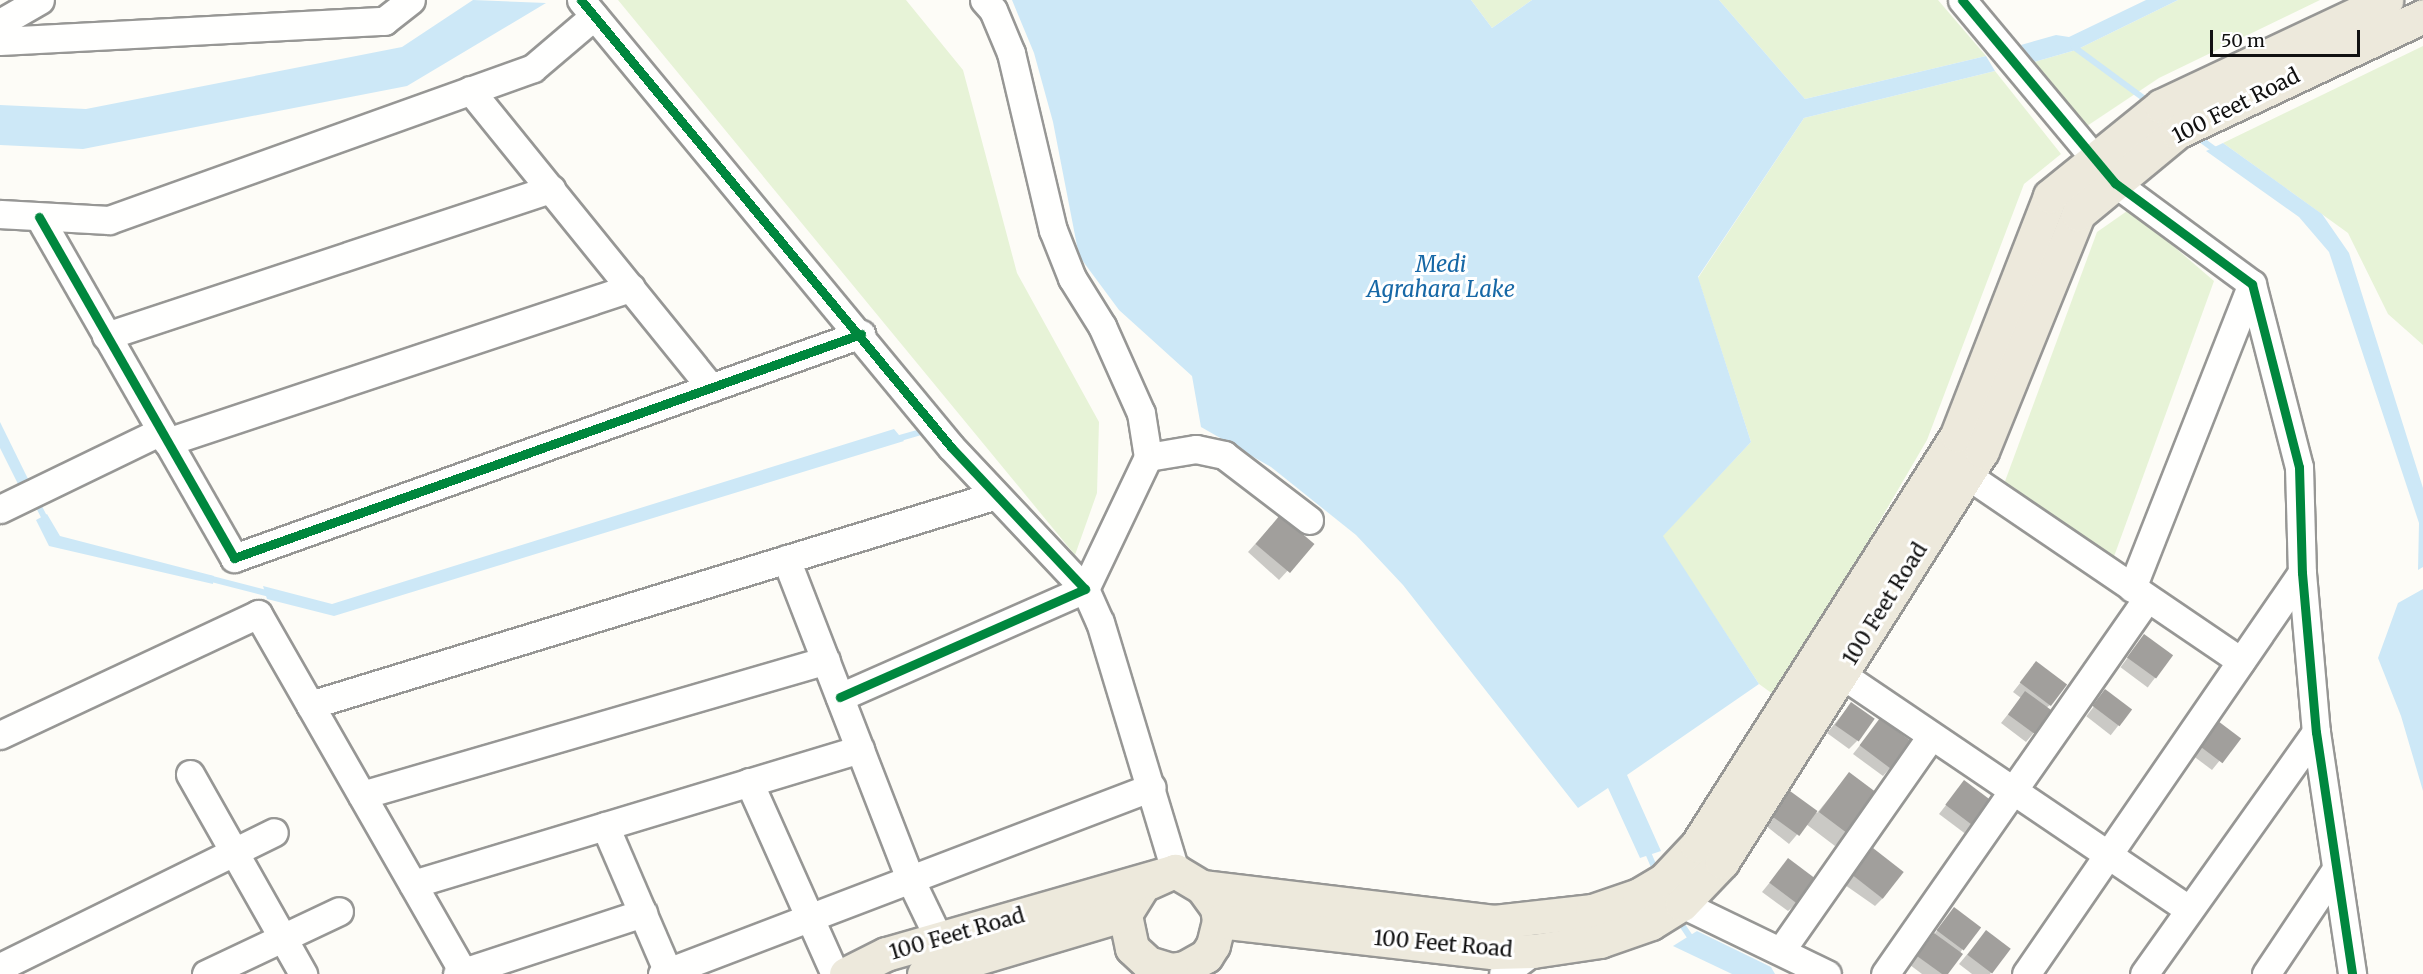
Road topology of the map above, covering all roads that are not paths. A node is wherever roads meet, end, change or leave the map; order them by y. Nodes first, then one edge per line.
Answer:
1 (40, 0) edge
2 (411, 0) edge
3 (984, 0) edge
4 (1962, 0) edge
5 (2386, 0) edge
6 (586, 7) edge
7 (2423, 16) edge
8 (0, 23) edge
9 (0, 41) edge
10 (470, 90) junction
11 (2146, 138) junction
12 (2105, 172) junction
13 (551, 189) junction
14 (0, 214) edge
15 (39, 217) junction
16 (2252, 284) junction
17 (631, 288) junction
18 (861, 334) junction
19 (106, 336) junction
20 (711, 388) junction
21 (164, 437) junction
22 (1148, 457) junction
23 (1967, 475) junction
24 (993, 496) junction
25 (0, 508) edge
26 (1309, 520) dead end
27 (786, 559) junction
28 (2302, 573) junction
29 (1085, 589) junction
30 (2139, 594) junction
31 (825, 660) junction
32 (2241, 661) junction
33 (1841, 674) junction
34 (840, 697) junction
35 (310, 705) junction
36 (2316, 732) junction
37 (0, 735) edge
38 (1931, 736) junction
39 (860, 749) junction
40 (190, 774) dead end
41 (749, 782) junction
42 (1152, 787) junction
43 (2013, 790) junction
44 (362, 795) junction
45 (605, 826) junction
46 (274, 832) dead end
47 (235, 853) junction
48 (2108, 855) junction
49 (1699, 868) junction
50 (2336, 869) junction
51 (1174, 871) junction
52 (911, 881) junction
53 (413, 884) junction
54 (1202, 887) junction
55 (1683, 904) junction
56 (1645, 909) junction
57 (2189, 910) junction
58 (339, 911) dead end
59 (643, 913) junction
60 (1125, 914) junction
61 (810, 920) junction
62 (1219, 921) junction
63 (283, 936) junction
64 (939, 939) junction
65 (1782, 949) junction
66 (1533, 951) junction
67 (0, 967) edge
68 (1172, 972) edge
69 (462, 973) edge
70 (665, 973) edge
71 (206, 974) edge
72 (303, 974) edge
73 (835, 974) edge
74 (846, 974) edge
75 (924, 974) edge
76 (1503, 974) edge
77 (1827, 974) edge
78 (1885, 974) edge
79 (2026, 974) edge
80 (2144, 974) edge
81 (2266, 974) edge
82 (2352, 974) edge

1 - 8 street
2 - 9 street
3 - 22 street
4 - 12 street
5 - 11 main road, 100 Feet Road
6 - 10 street
6 - 18 street
7 - 11 main road, 100 Feet Road
10 - 13 street
10 - 15 street
11 - 12 main road, 100 Feet Road
12 - 16 street
12 - 23 main road, 100 Feet Road
12 - 49 main road, 100 Feet Road
13 - 17 street
13 - 19 street
14 - 15 street
15 - 19 street
16 - 28 street
16 - 30 street
17 - 20 street
17 - 21 street
18 - 20 street
18 - 24 street
19 - 21 street
20 - 21 street
21 - 25 street
22 - 26 street
22 - 29 street
23 - 30 street
23 - 33 main road, 100 Feet Road
24 - 27 street
24 - 29 street
27 - 31 street
27 - 35 street
28 - 32 street
28 - 36 street
29 - 34 street
29 - 42 street
30 - 32 street
30 - 43 street
31 - 34 street
31 - 44 street
32 - 48 street
33 - 38 street
33 - 49 main road, 100 Feet Road
34 - 39 street
35 - 37 street
35 - 44 street
36 - 50 street
36 - 57 street
38 - 43 street
38 - 65 street
39 - 41 street
39 - 52 street
40 - 47 street
41 - 45 street
41 - 61 street
42 - 51 street
42 - 52 street
43 - 48 street
43 - 78 street
44 - 53 street
45 - 53 street
45 - 59 street
46 - 47 street
47 - 63 street
47 - 67 street
48 - 57 street
48 - 79 street
49 - 55 main road, 100 Feet Road
49 - 56 main road, 100 Feet Road
50 - 81 street
50 - 82 street
51 - 54 main road
51 - 60 main road
51 - 64 main road, 100 Feet Road
52 - 61 street
52 - 64 street
53 - 69 street
54 - 56 main road, 100 Feet Road
54 - 62 main road
55 - 56 main road, 100 Feet Road
55 - 65 street
56 - 66 main road, 100 Feet Road
57 - 80 street
58 - 63 street
59 - 69 street
59 - 70 street
60 - 68 main road
60 - 75 main road, 100 Feet Road
61 - 70 street
61 - 73 street
62 - 66 main road, 100 Feet Road
62 - 68 main road
63 - 71 street
63 - 72 street
64 - 74 main road, 100 Feet Road
65 - 77 street
66 - 76 street

